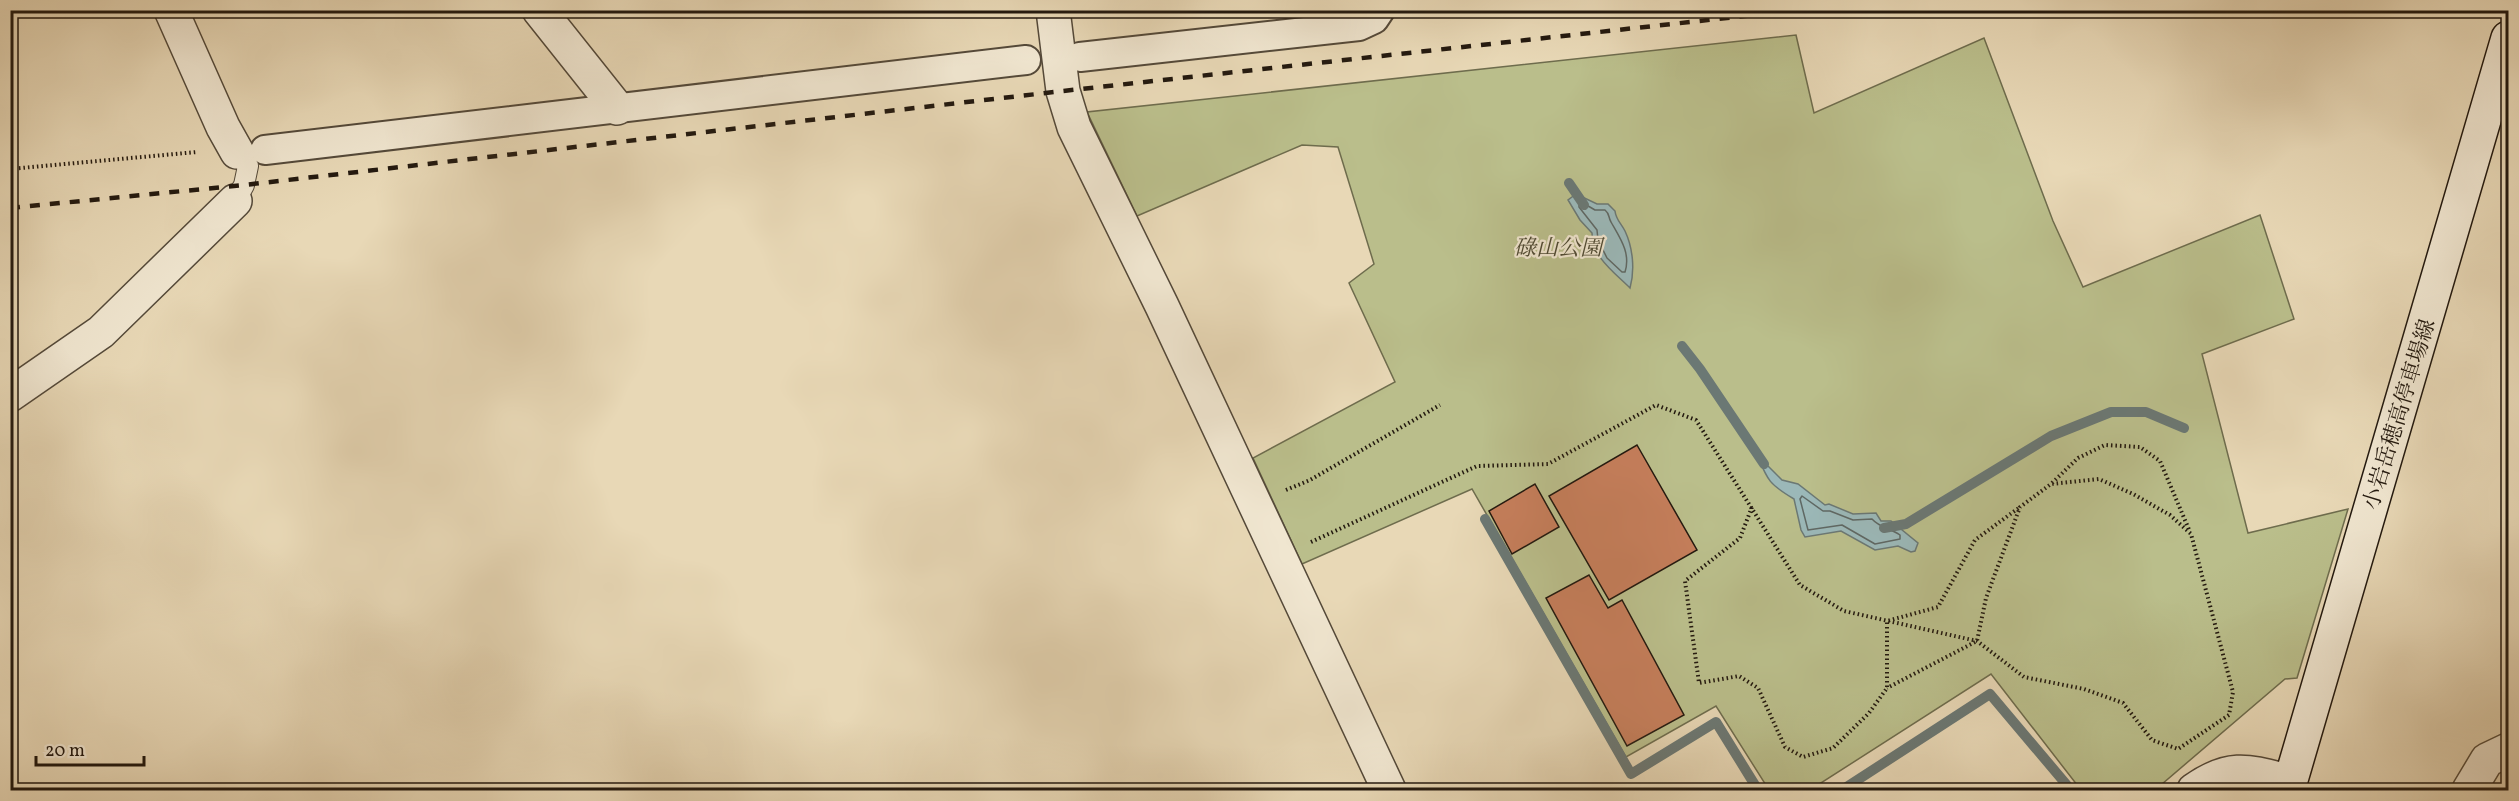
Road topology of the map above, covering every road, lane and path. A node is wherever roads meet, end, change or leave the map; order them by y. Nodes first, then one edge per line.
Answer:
1 (171, 10) edge
2 (540, 10) edge
3 (1053, 10) edge
4 (1380, 10) edge
5 (2508, 38) edge
6 (1080, 57) dead end
7 (1026, 60) dead end
8 (617, 108) junction
9 (236, 151) junction
10 (10, 169) edge
11 (235, 201) joint
12 (10, 395) edge
13 (1440, 405) dead end
14 (2051, 484) junction
15 (1254, 502) junction
16 (1752, 507) junction
17 (2020, 507) junction
18 (2191, 534) junction
19 (1280, 556) junction
20 (1887, 621) junction
21 (1977, 641) junction
22 (1887, 688) junction
23 (2508, 750) edge
24 (2295, 788) edge
25 (1389, 790) edge
26 (2194, 790) edge
27 (2469, 790) edge

1 - 9 street
2 - 8 street
3 - 15 street
4 - 6 street
5 - 24 street, 小岩岳穂高停車場線
7 - 8 street
8 - 9 street
9 - 10 path
9 - 11 lane
11 - 12 street
13 - 15 path
14 - 17 path
14 - 18 path
14 - 18 path
15 - 19 street
16 - 19 path
16 - 20 path
16 - 22 path
17 - 20 path
17 - 21 path
18 - 21 path
19 - 25 street
20 - 21 path
20 - 22 path
21 - 22 path
23 - 27 street
24 - 26 street

